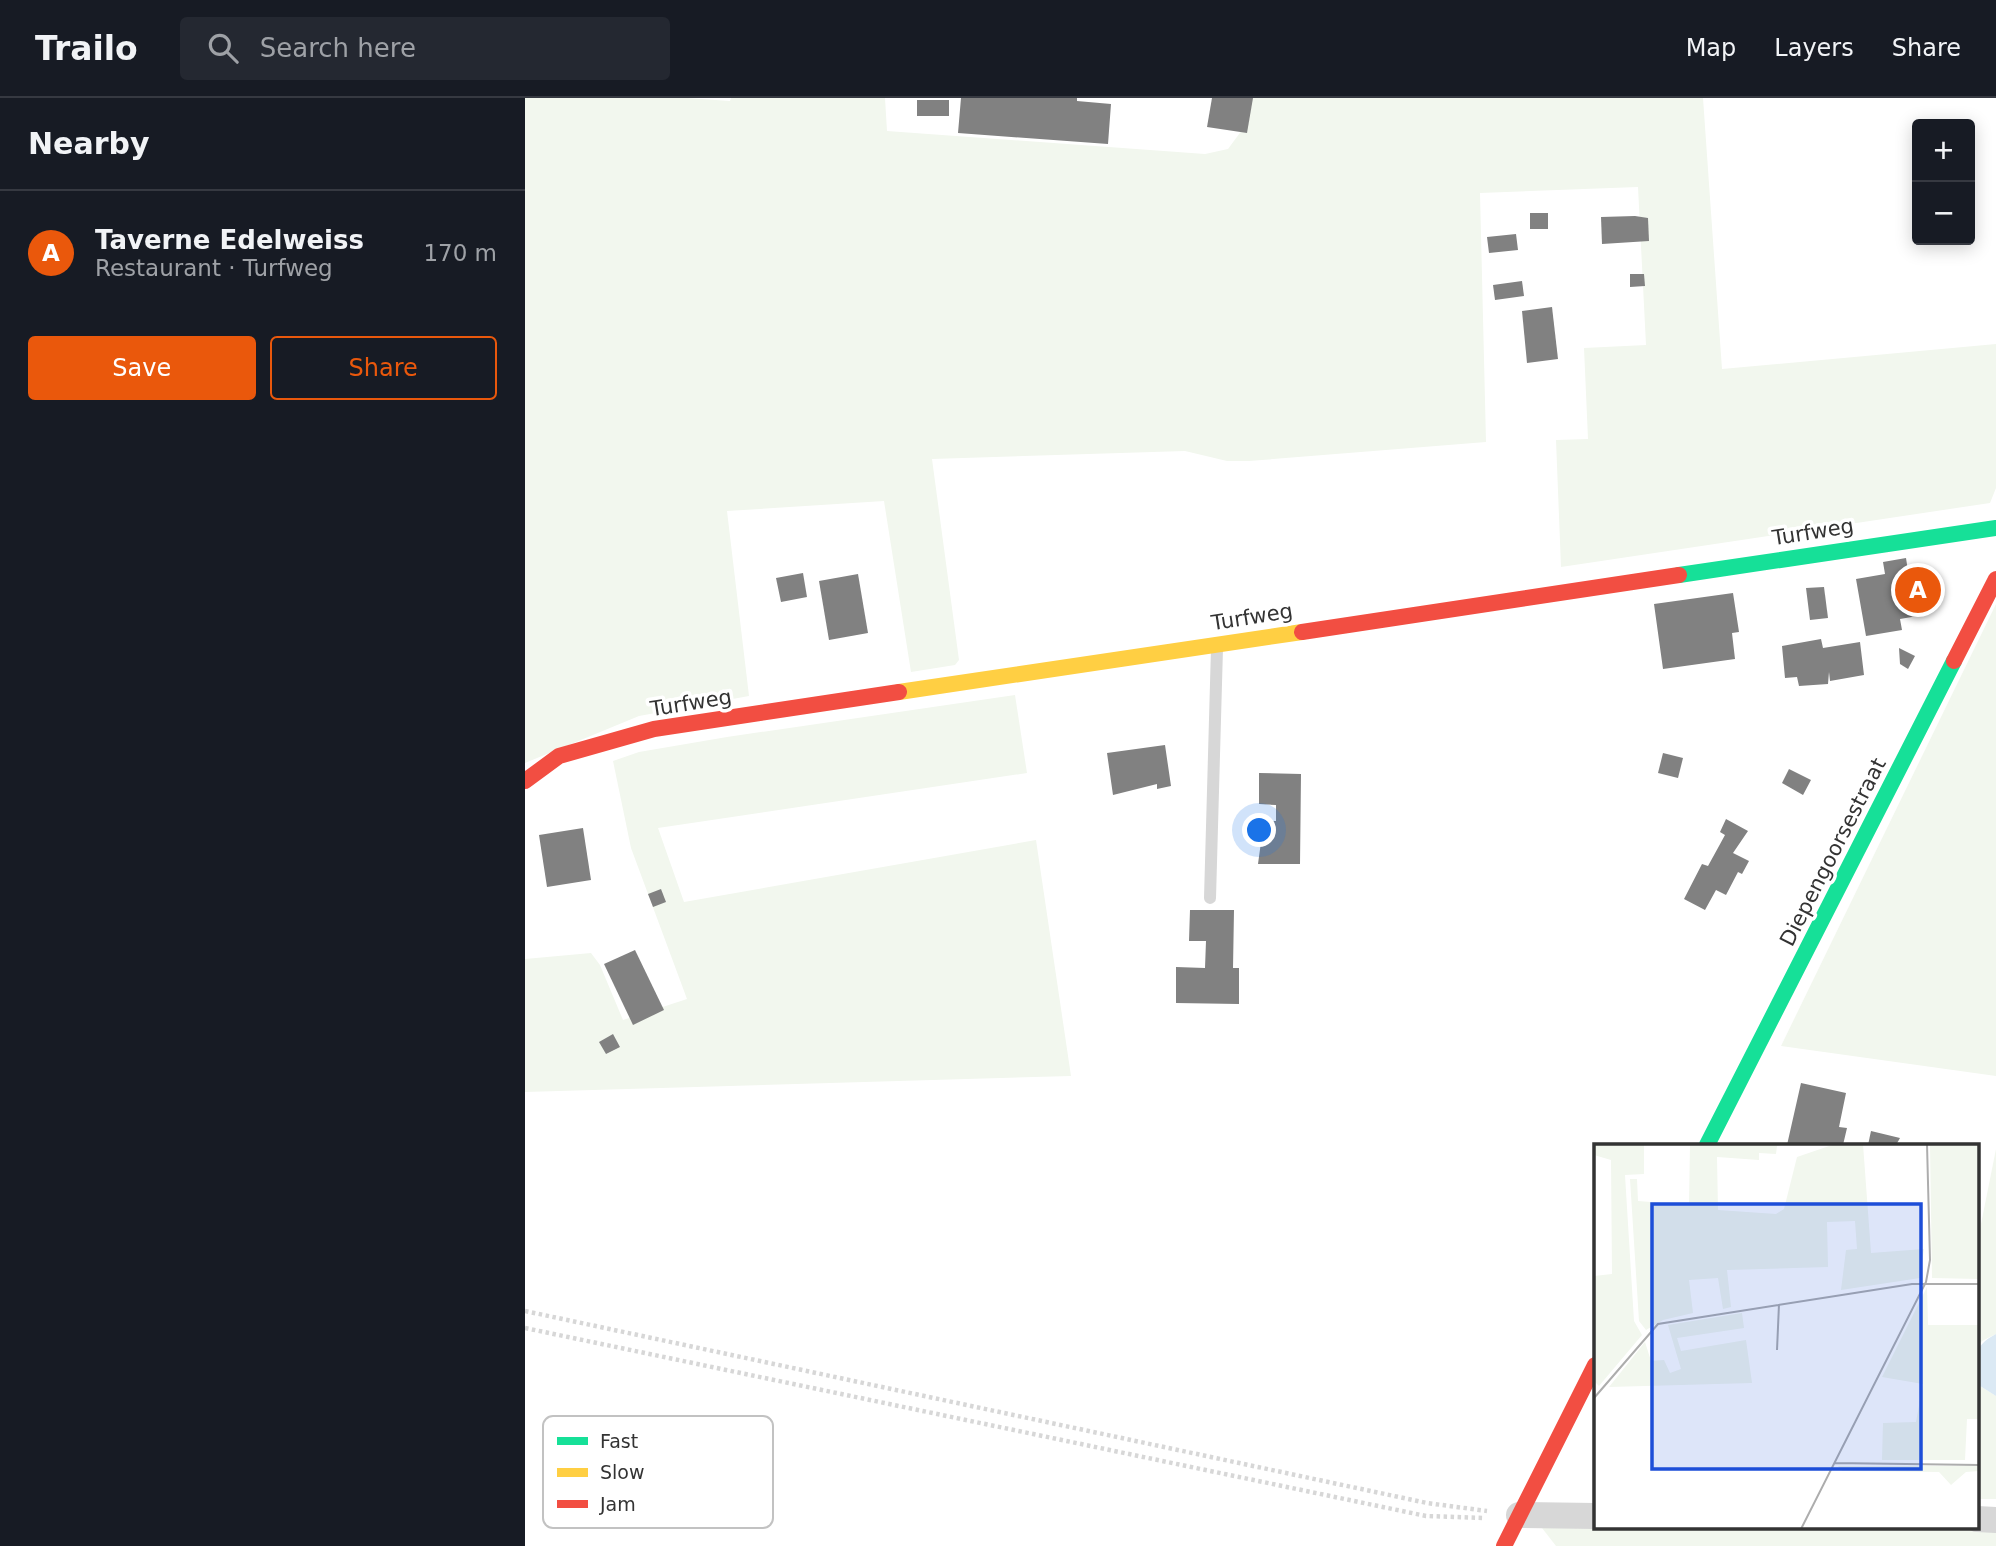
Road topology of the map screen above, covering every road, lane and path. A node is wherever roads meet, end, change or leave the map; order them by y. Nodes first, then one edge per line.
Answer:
1 (1996, 528) edge
2 (1996, 579) edge
3 (1217, 644) junction
4 (525, 781) edge
5 (1210, 898) dead end
6 (1708, 1144) edge
7 (525, 1311) edge
8 (525, 1328) edge
9 (1594, 1367) edge
10 (1519, 1515) junction
11 (1594, 1516) edge
12 (1504, 1546) edge

1 - 3 street, Turfweg
2 - 6 street, Diepengoorsestraat
3 - 4 street, Turfweg
3 - 5 lane
7 - 10 path
8 - 10 path
9 - 10 street
10 - 11 street
10 - 12 street

